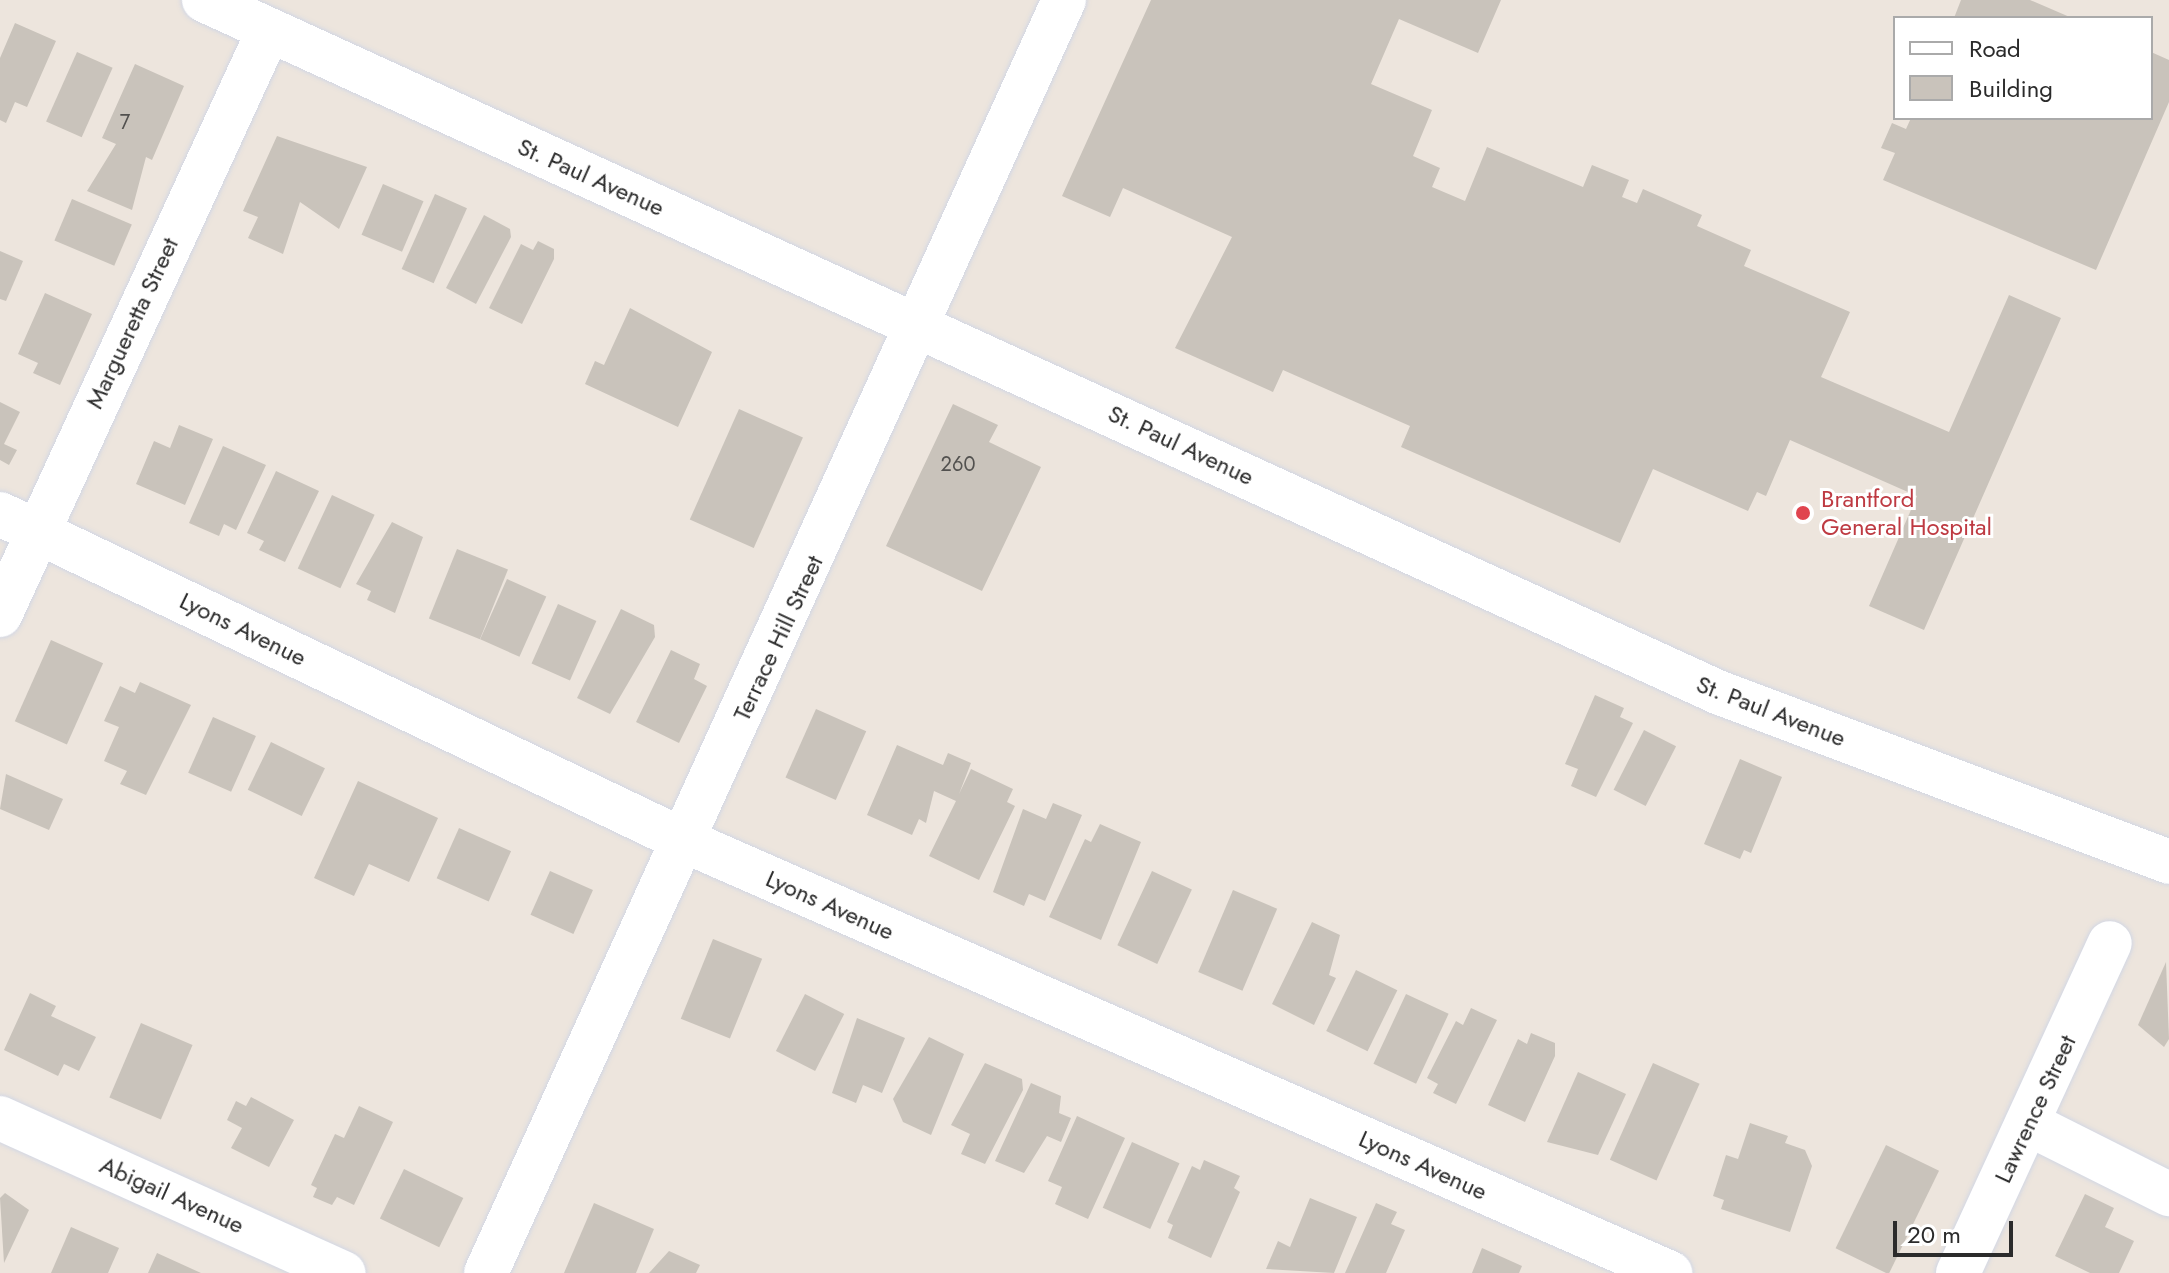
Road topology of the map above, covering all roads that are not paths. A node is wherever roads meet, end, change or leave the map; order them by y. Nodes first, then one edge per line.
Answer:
1 (204, 0) edge
2 (1064, 0) edge
3 (268, 32) junction
4 (922, 326) junction
5 (18, 522) edge
6 (0, 615) edge
7 (685, 841) junction
8 (2169, 862) edge
9 (2110, 943) dead end
10 (0, 1118) edge
11 (2029, 1124) junction
12 (2169, 1194) edge
13 (344, 1273) edge
14 (486, 1273) edge
15 (1670, 1273) edge
16 (1958, 1273) edge

1 - 3 street, St. Paul Avenue
2 - 4 street, Terrace Hill Street
3 - 4 street, St. Paul Avenue
3 - 5 street, Margueretta Street
4 - 7 street, Terrace Hill Street
4 - 8 street, St. Paul Avenue
5 - 6 street, Margueretta Street
5 - 7 street, Lyons Avenue
7 - 14 street, Terrace Hill Street
7 - 15 street, Lyons Avenue
9 - 11 street, Lawrence Street
10 - 13 street, Abigail Avenue
11 - 12 street
11 - 16 street, Lawrence Street

